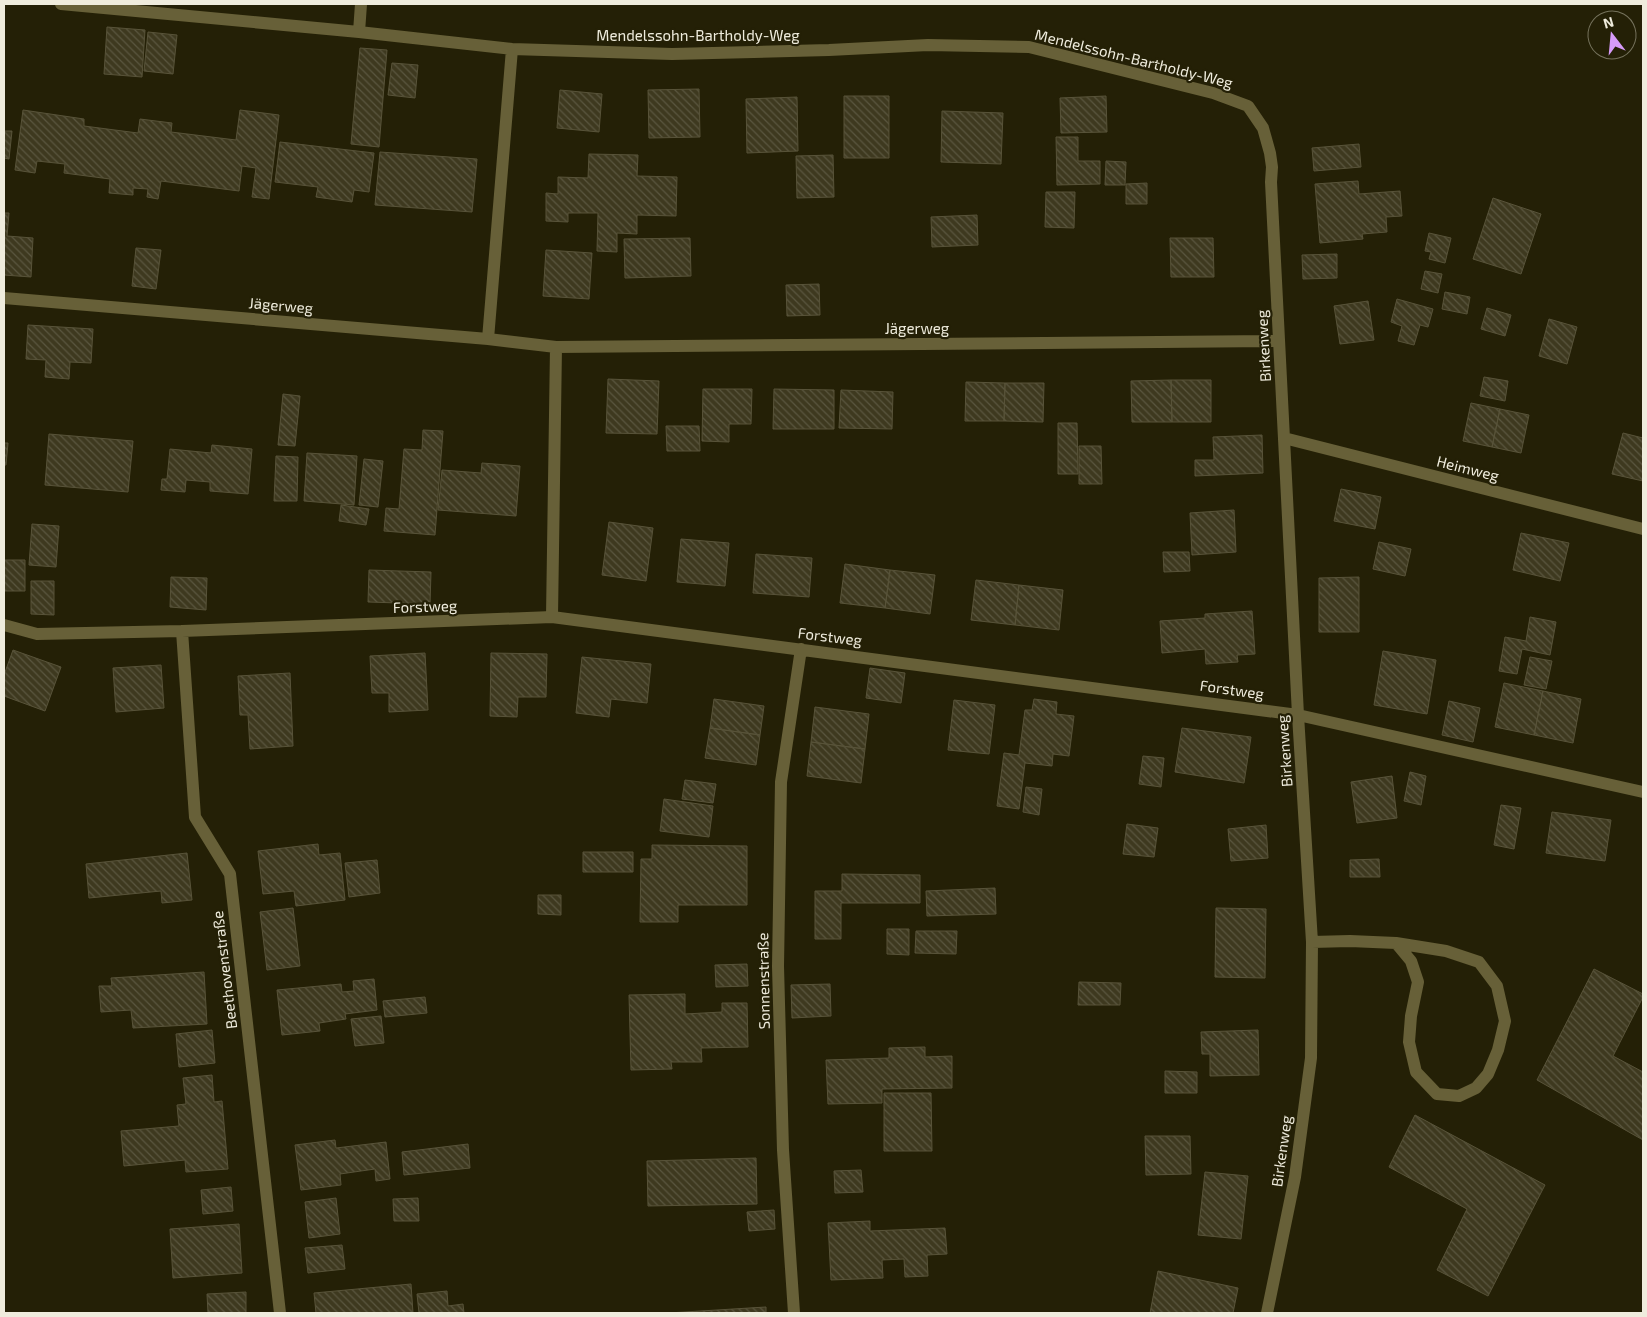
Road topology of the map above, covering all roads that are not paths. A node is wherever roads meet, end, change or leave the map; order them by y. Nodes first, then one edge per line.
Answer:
1 (61, 4) edge
2 (361, 4) edge
3 (359, 32) junction
4 (512, 49) junction
5 (1271, 182) joint
6 (4, 298) edge
7 (488, 339) junction
8 (1279, 341) junction
9 (556, 347) junction
10 (1284, 438) junction
11 (1643, 529) edge
12 (552, 617) junction
13 (4, 625) edge
14 (182, 631) junction
15 (801, 649) junction
16 (1298, 715) junction
17 (1643, 792) edge
18 (1312, 942) junction
19 (1396, 943) junction
20 (280, 1313) edge
21 (794, 1313) edge
22 (1267, 1313) edge

1 - 3 street, Mendelssohn-Bartholdy-Weg
2 - 3 street
3 - 4 street, Mendelssohn-Bartholdy-Weg
4 - 5 street, Mendelssohn-Bartholdy-Weg
4 - 7 street
5 - 8 street, Birkenweg
6 - 7 street, Jägerweg
7 - 9 street, Jägerweg
8 - 9 street, Jägerweg
8 - 10 street, Birkenweg
9 - 12 street
10 - 11 street, Heimweg
10 - 16 street, Birkenweg
12 - 14 street, Forstweg
12 - 15 street, Forstweg
13 - 14 street, Forstweg
14 - 20 street, Beethovenstraße
15 - 16 street, Forstweg
15 - 21 street, Sonnenstraße
16 - 17 street, Forstweg
16 - 18 street, Birkenweg
18 - 19 street
18 - 22 street, Birkenweg
19 - 19 street

